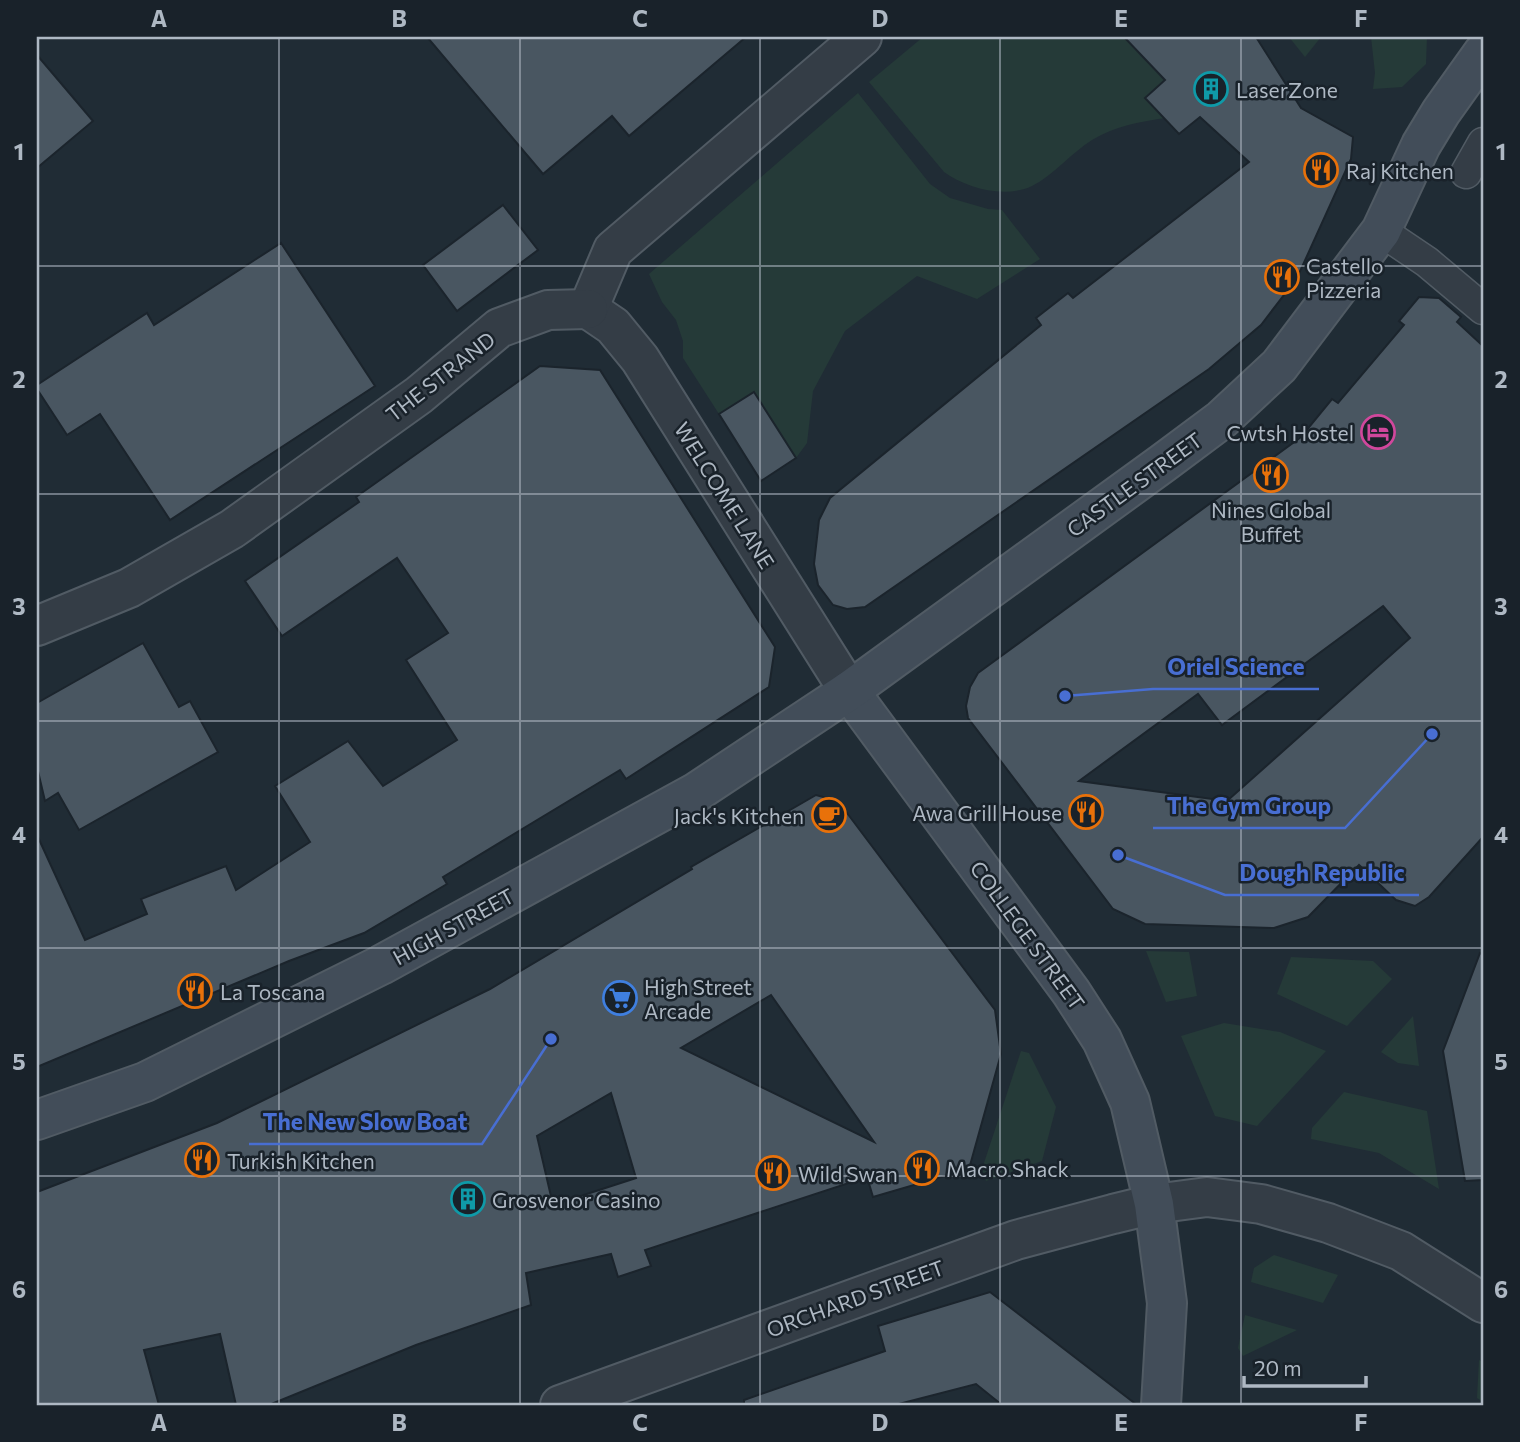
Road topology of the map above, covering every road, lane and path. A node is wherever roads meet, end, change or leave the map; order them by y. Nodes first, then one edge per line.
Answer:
1 (862, 37) edge
2 (1483, 53) edge
3 (1483, 143) edge
4 (1466, 173) dead end
5 (1381, 231) junction
6 (588, 309) junction
7 (1483, 309) edge
8 (37, 626) edge
9 (849, 691) junction
10 (37, 1120) edge
11 (1154, 1204) junction
12 (1483, 1303) edge
13 (560, 1405) edge
14 (1161, 1405) edge

1 - 6 street
2 - 5 main road, CASTLE STREET
3 - 4 street
5 - 7 street
5 - 9 main road, CASTLE STREET
6 - 8 street, THE STRAND
6 - 9 street, WELCOME LANE
9 - 10 main road, HIGH STREET
9 - 11 main road, COLLEGE STREET
11 - 12 street, ORCHARD STREET
11 - 13 street, ORCHARD STREET
11 - 14 main road, COLLEGE STREET

